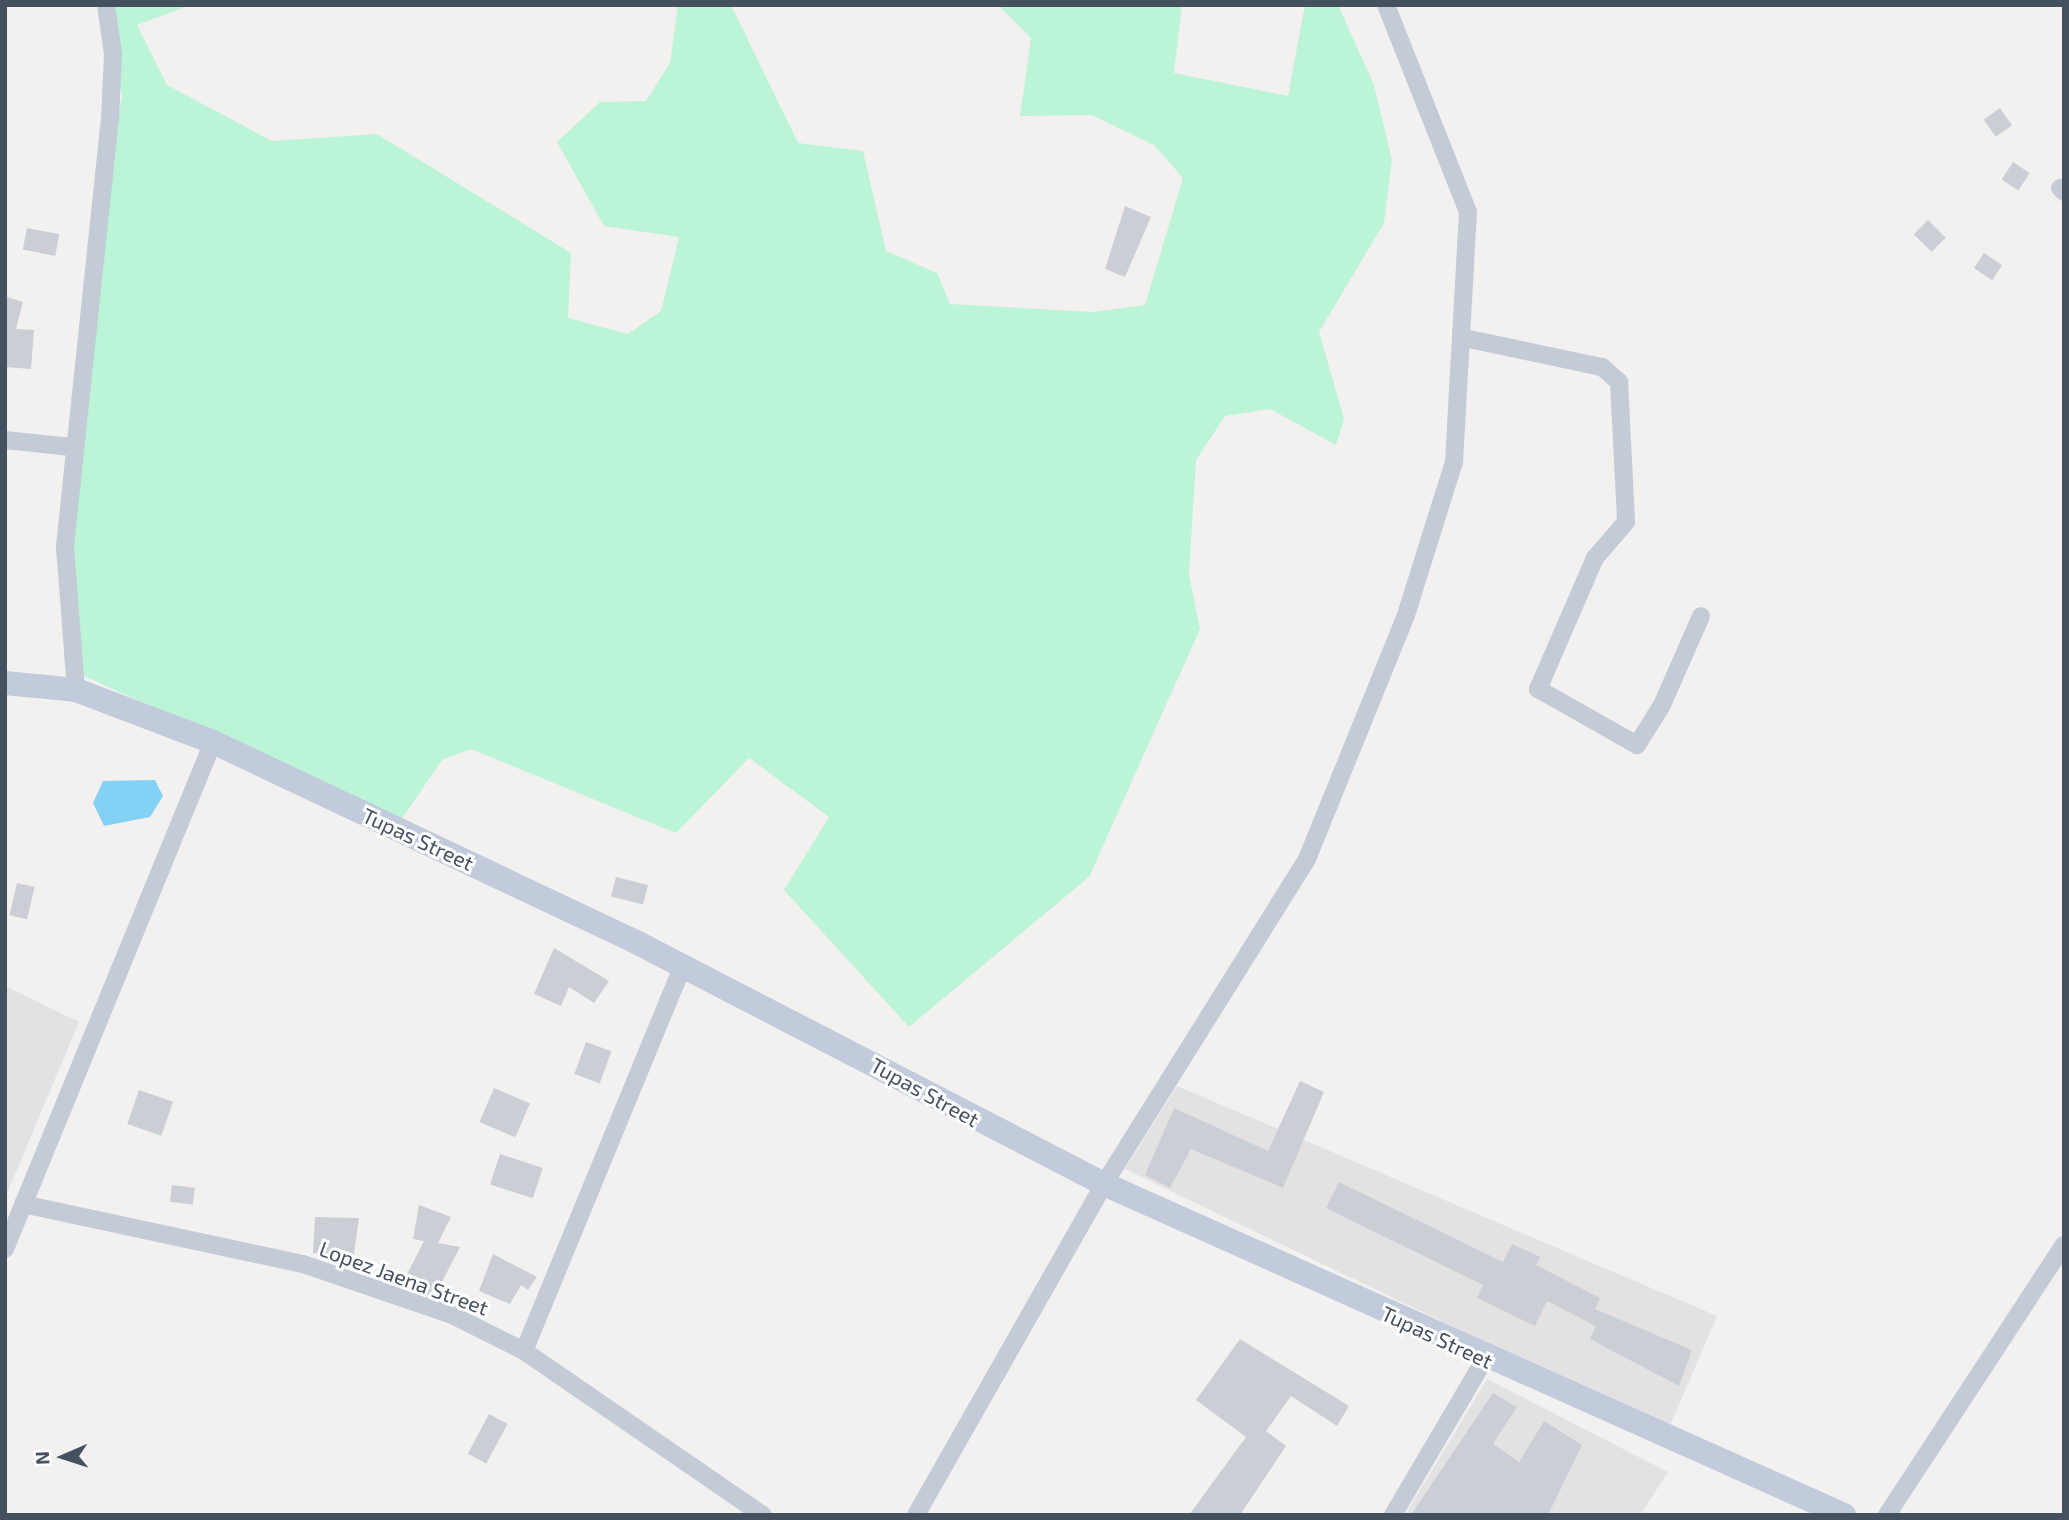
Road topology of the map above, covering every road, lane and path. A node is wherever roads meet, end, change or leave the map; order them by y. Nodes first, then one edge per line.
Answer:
1 (106, 5) edge
2 (1385, 5) edge
3 (1464, 338) junction
4 (5, 440) edge
5 (72, 447) junction
6 (1701, 616) dead end
7 (5, 683) edge
8 (76, 690) junction
9 (213, 742) junction
10 (683, 966) junction
11 (1104, 1184) junction
12 (23, 1204) junction
13 (2064, 1245) edge
14 (5, 1249) edge
15 (524, 1351) junction
16 (1485, 1359) junction
17 (763, 1515) edge
18 (916, 1515) edge
19 (1393, 1515) edge
20 (1844, 1515) edge
21 (1887, 1515) edge

1 - 5 street
2 - 3 street
3 - 6 street
3 - 11 street
4 - 5 street
5 - 8 street
7 - 8 street, Tupas Street
8 - 9 street, Tupas Street
9 - 10 street, Tupas Street
9 - 12 street
10 - 11 street, Tupas Street
10 - 15 street
11 - 16 street, Tupas Street
11 - 18 street
12 - 14 street
12 - 15 street, Lopez Jaena Street
13 - 21 street
15 - 17 street, Lopez Jaena Street
16 - 19 street
16 - 20 street, Tupas Street

